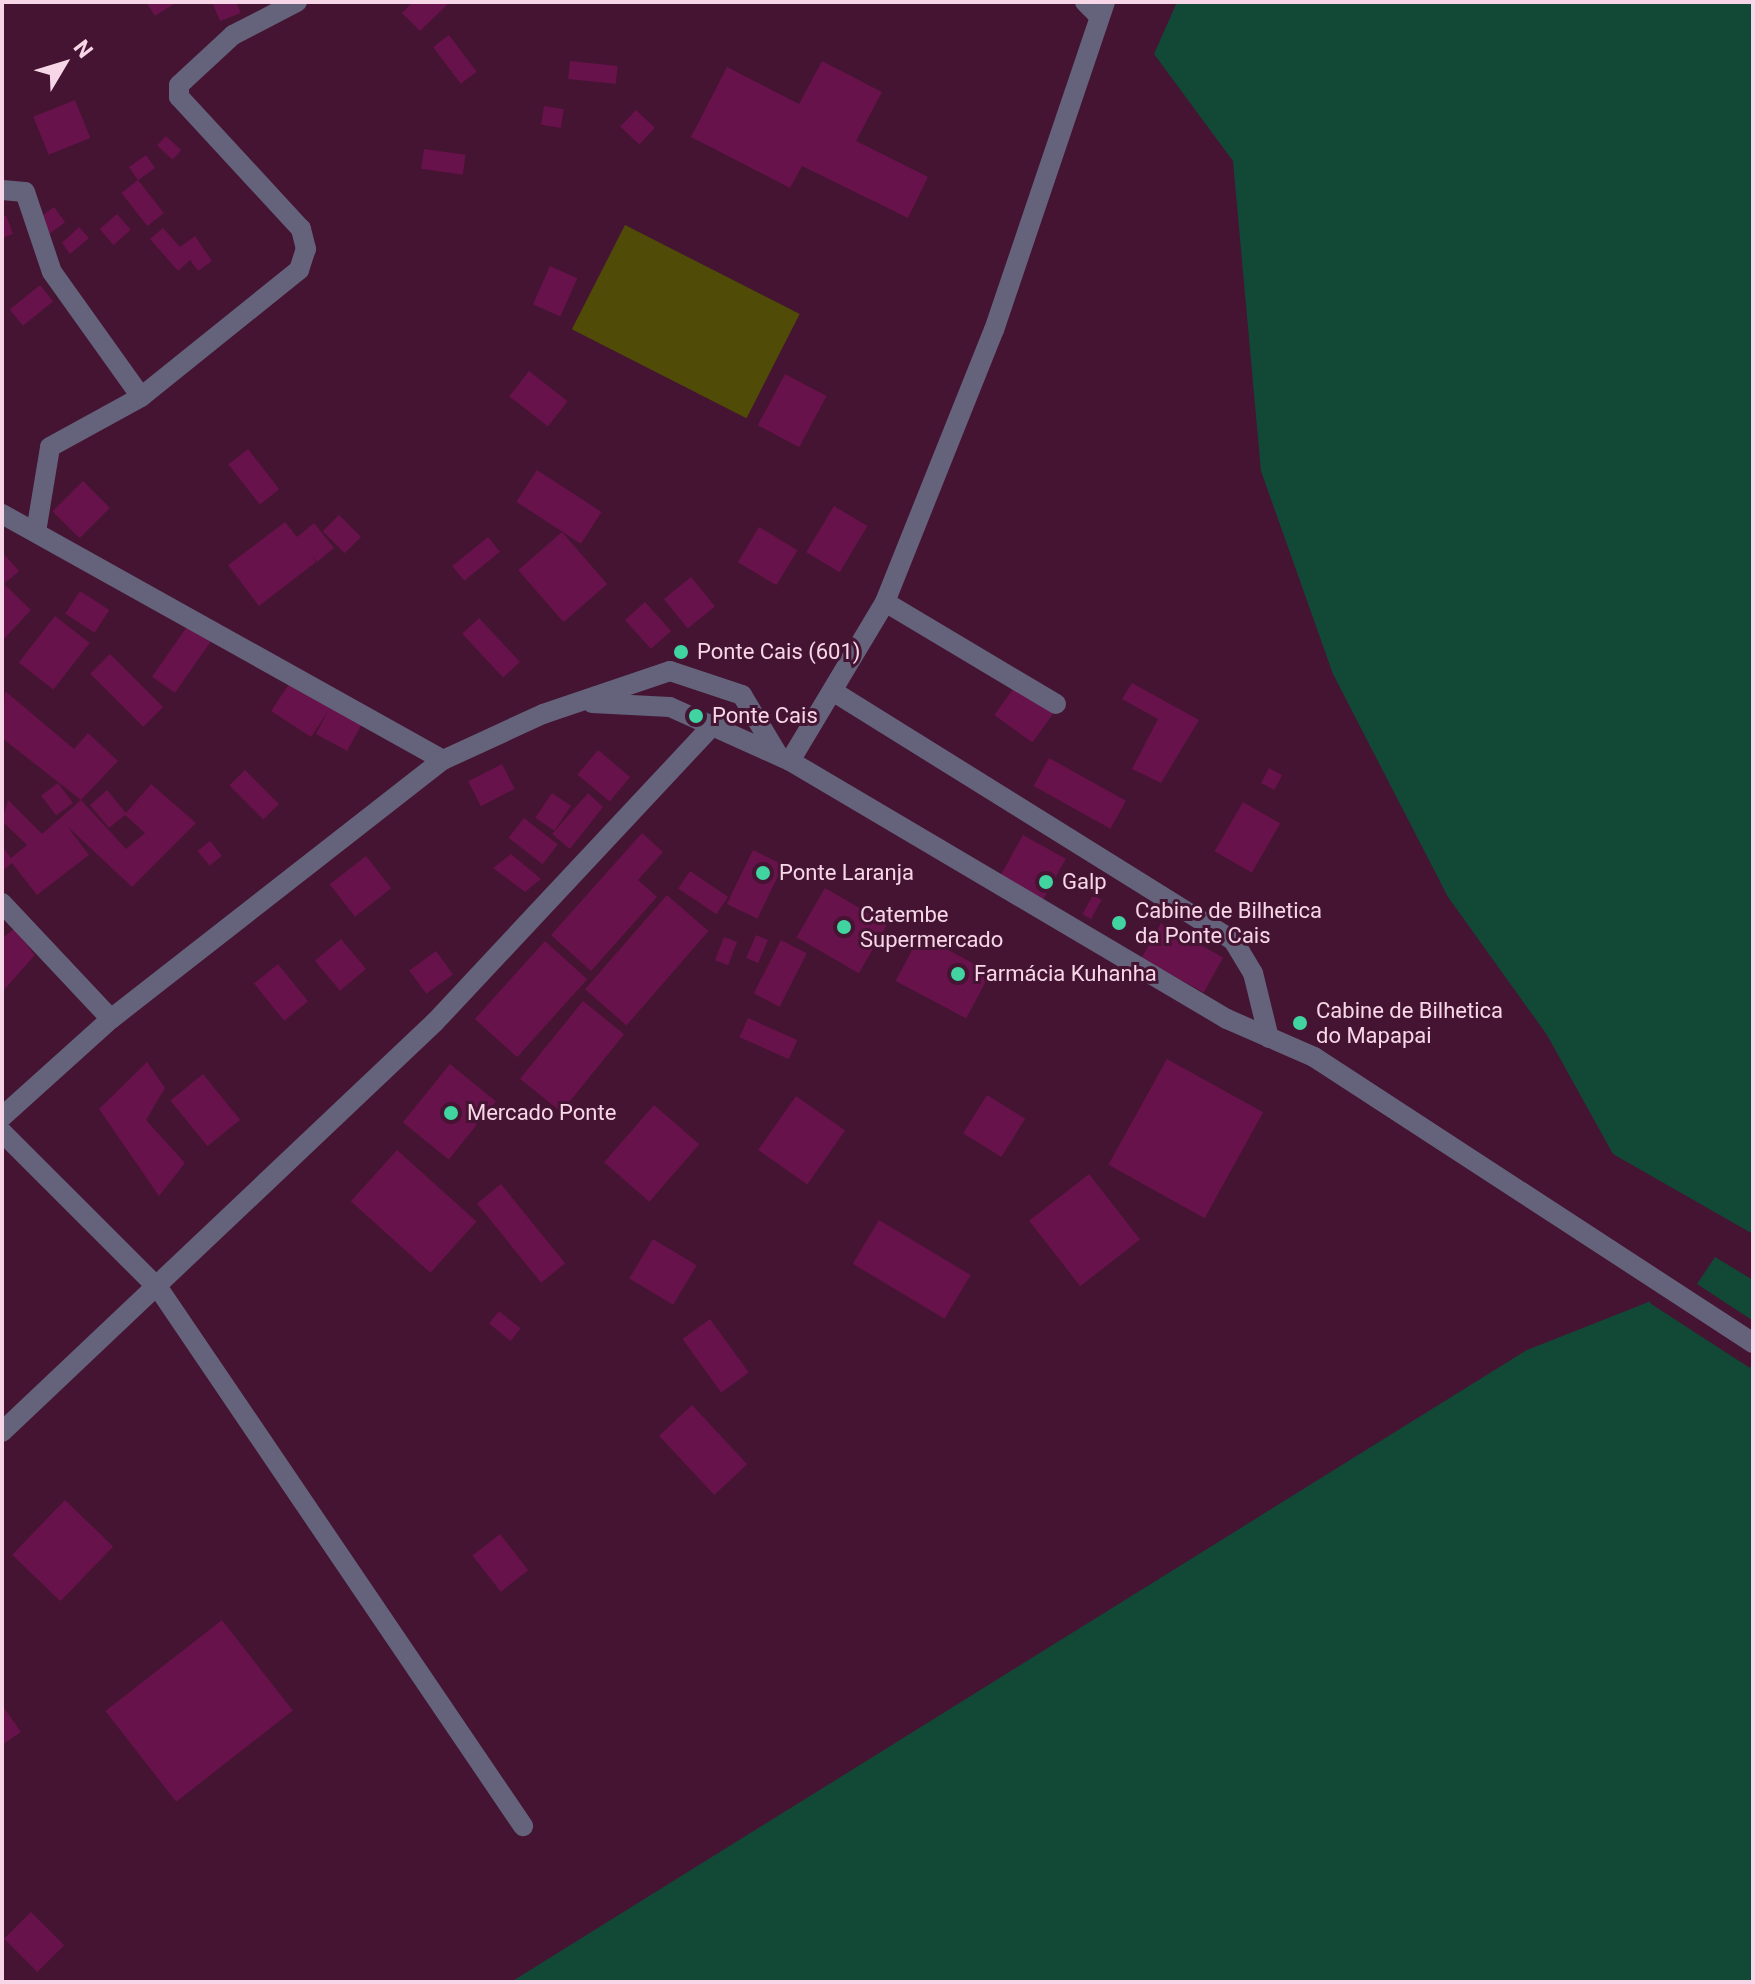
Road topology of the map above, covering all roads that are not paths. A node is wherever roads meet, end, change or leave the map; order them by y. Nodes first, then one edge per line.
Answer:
1 (297, 2) edge
2 (1096, 7) edge
3 (2, 190) edge
4 (141, 397) junction
5 (2, 514) edge
6 (36, 532) junction
7 (885, 602) junction
8 (834, 692) junction
9 (592, 703) junction
10 (1056, 704) dead end
11 (715, 723) junction
12 (784, 758) junction
13 (443, 760) junction
14 (2, 903) edge
15 (111, 1019) junction
16 (1269, 1038) junction
17 (2, 1117) edge
18 (2, 1132) edge
19 (159, 1289) junction
20 (1753, 1343) edge
21 (2, 1432) edge
22 (523, 1826) dead end

1 - 4 street
2 - 7 street
3 - 4 street
4 - 6 street
5 - 6 street
6 - 13 street
7 - 8 street
7 - 10 street
8 - 12 street
8 - 16 street
9 - 11 street
9 - 12 street
9 - 13 street
11 - 12 street
11 - 19 street
12 - 16 street
13 - 15 street
14 - 15 street
15 - 17 street
16 - 20 street
18 - 19 street
19 - 21 street
19 - 22 street

